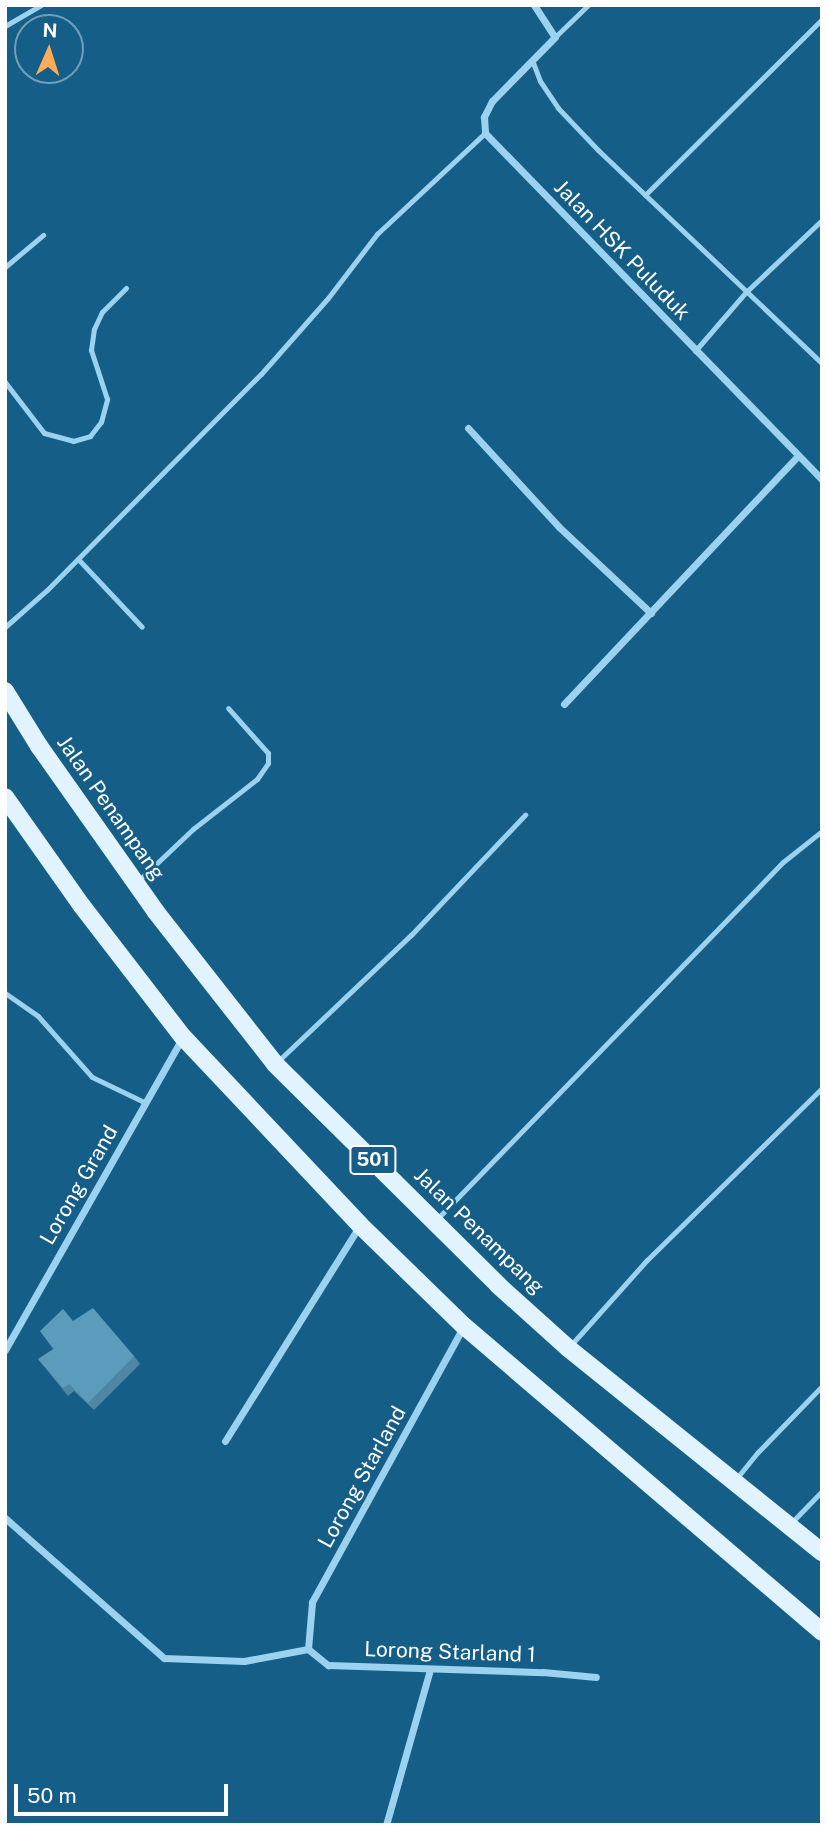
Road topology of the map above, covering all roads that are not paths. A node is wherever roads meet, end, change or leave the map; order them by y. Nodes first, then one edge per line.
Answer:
1 (41, 5) edge
2 (534, 5) edge
3 (588, 5) edge
4 (822, 19) edge
5 (5, 26) edge
6 (555, 37) junction
7 (532, 60) junction
8 (485, 133) junction
9 (645, 195) junction
10 (822, 220) edge
11 (43, 235) dead end
12 (5, 267) edge
13 (127, 288) dead end
14 (747, 292) junction
15 (695, 351) junction
16 (822, 363) edge
17 (5, 382) edge
18 (468, 428) dead end
19 (799, 456) junction
20 (822, 479) edge
21 (78, 559) junction
22 (651, 613) junction
23 (5, 627) edge
24 (142, 627) dead end
25 (5, 691) edge
26 (564, 704) dead end
27 (229, 708) dead end
28 (5, 796) edge
29 (526, 815) dead end
30 (822, 831) edge
31 (136, 883) junction
32 (5, 993) edge
33 (183, 1037) junction
34 (275, 1065) junction
35 (822, 1088) edge
36 (146, 1103) junction
37 (436, 1221) junction
38 (360, 1225) junction
39 (464, 1326) junction
40 (568, 1348) junction
41 (5, 1350) edge
42 (822, 1386) edge
43 (225, 1441) dead end
44 (734, 1482) junction
45 (822, 1491) edge
46 (5, 1518) edge
47 (788, 1525) junction
48 (822, 1552) edge
49 (822, 1632) edge
50 (308, 1649) junction
51 (429, 1670) junction
52 (596, 1677) dead end
53 (386, 1825) edge

1 - 5 lane
2 - 6 street
3 - 6 lane
4 - 9 lane
6 - 7 street
7 - 8 street
7 - 9 lane
8 - 15 street, Jalan HSK Puluduk
8 - 21 lane
9 - 14 lane
10 - 14 lane
11 - 12 lane
13 - 17 lane
14 - 15 lane
14 - 16 lane
15 - 19 street, Jalan HSK Puluduk
18 - 22 street
19 - 20 street, Jalan HSK Puluduk
19 - 22 street
21 - 23 lane
21 - 24 lane
22 - 26 street
25 - 31 main road, Jalan Penampang / 501
27 - 31 lane
28 - 33 main road, 501
29 - 34 lane
30 - 37 lane
31 - 34 main road, Jalan Penampang / 501
32 - 36 lane
33 - 36 street, Lorong Grand
33 - 38 main road, 501
34 - 37 main road, Jalan Penampang / 501
35 - 40 lane
36 - 41 street, Lorong Grand
37 - 40 main road, Jalan Penampang / 501
38 - 39 main road, 501
38 - 43 street
39 - 49 main road, 501
39 - 50 street, Lorong Starland
40 - 44 main road, Jalan Penampang / 501
42 - 44 lane
44 - 47 main road, Jalan Penampang / 501
45 - 47 lane
46 - 50 street
47 - 48 main road, Jalan Penampang / 501
50 - 51 street, Lorong Starland 1
51 - 52 street, Lorong Starland 1
51 - 53 street

